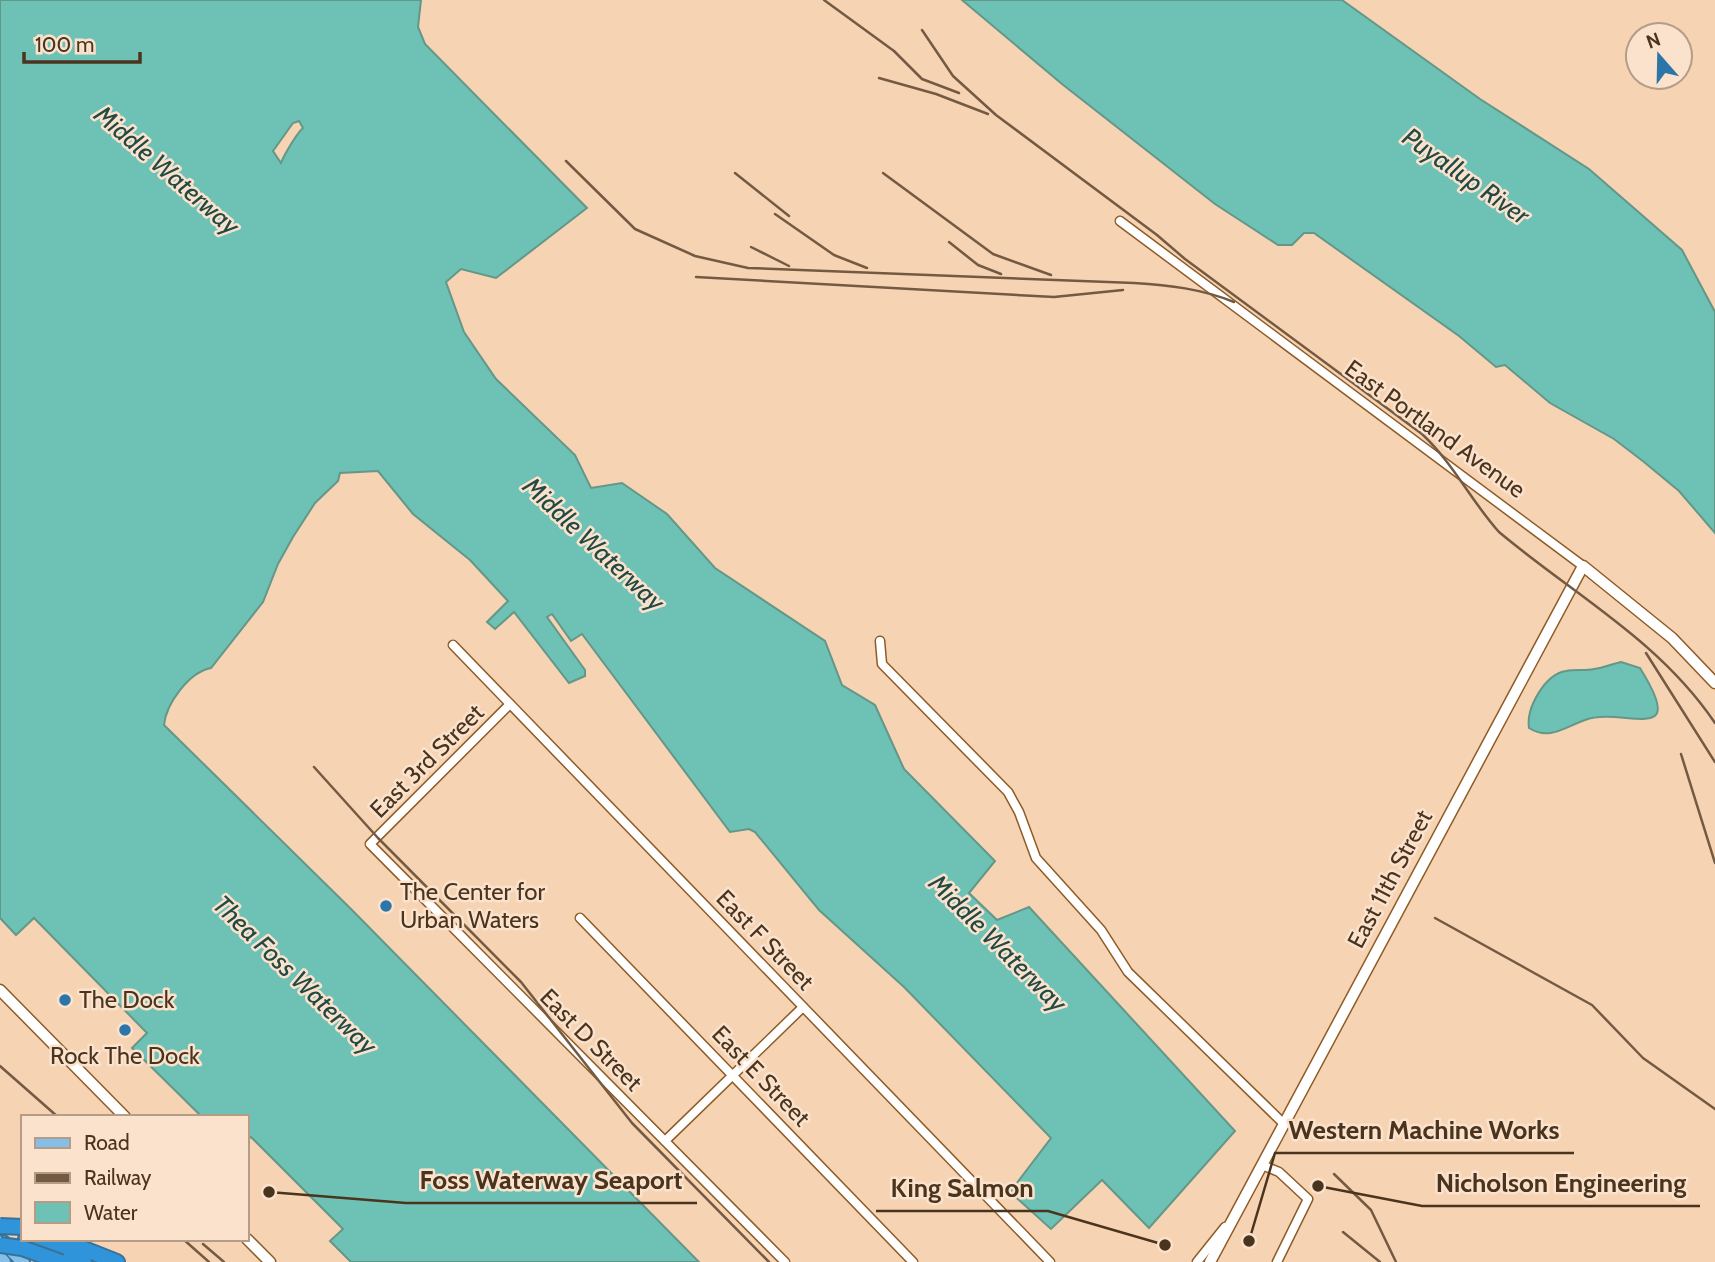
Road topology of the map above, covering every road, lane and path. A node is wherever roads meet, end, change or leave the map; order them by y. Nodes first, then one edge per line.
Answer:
1 (1120, 221) dead end
2 (1583, 566) junction
3 (880, 640) dead end
4 (453, 645) dead end
5 (1715, 683) edge
6 (510, 704) junction
7 (370, 844) joint
8 (580, 918) dead end
9 (0, 990) edge
10 (803, 1007) junction
11 (733, 1075) junction
12 (123, 1115) edge
13 (1283, 1123) junction
14 (665, 1141) junction
15 (1262, 1165) junction
16 (1235, 1213) junction
17 (0, 1225) edge
18 (21, 1230) edge
19 (21, 1237) edge
20 (0, 1239) edge
21 (248, 1240) edge
22 (29, 1241) edge
23 (45, 1241) edge
24 (64, 1241) edge
25 (0, 1245) edge
26 (0, 1258) edge
27 (20, 1259) edge
28 (1210, 1261) edge
29 (4, 1262) edge
30 (61, 1262) edge
31 (84, 1262) edge
32 (97, 1262) edge
33 (117, 1262) edge
34 (270, 1262) edge
35 (785, 1262) edge
36 (913, 1262) edge
37 (1050, 1262) edge
38 (1197, 1262) edge
39 (1277, 1262) edge

1 - 2 street, East Portland Avenue
2 - 5 street, East Portland Avenue
2 - 13 street, East 11th Street
3 - 13 street
4 - 6 street, East F Street
6 - 7 street, East 3rd Street
6 - 10 street, East F Street
7 - 14 street, East D Street
8 - 11 street, East E Street
9 - 12 street
10 - 11 street
10 - 37 street, East F Street
11 - 14 street
11 - 36 street, East E Street
13 - 15 street, East 11th Street
14 - 35 street, East D Street
15 - 16 street, East 11th Street
15 - 39 street
16 - 28 street, East 11th Street
16 - 38 street, East 11th Street
17 - 18 highway, bridge
17 - 19 highway
20 - 27 main road
21 - 34 street
22 - 31 highway
23 - 32 highway
24 - 33 highway
25 - 30 highway, bridge
26 - 29 main road

